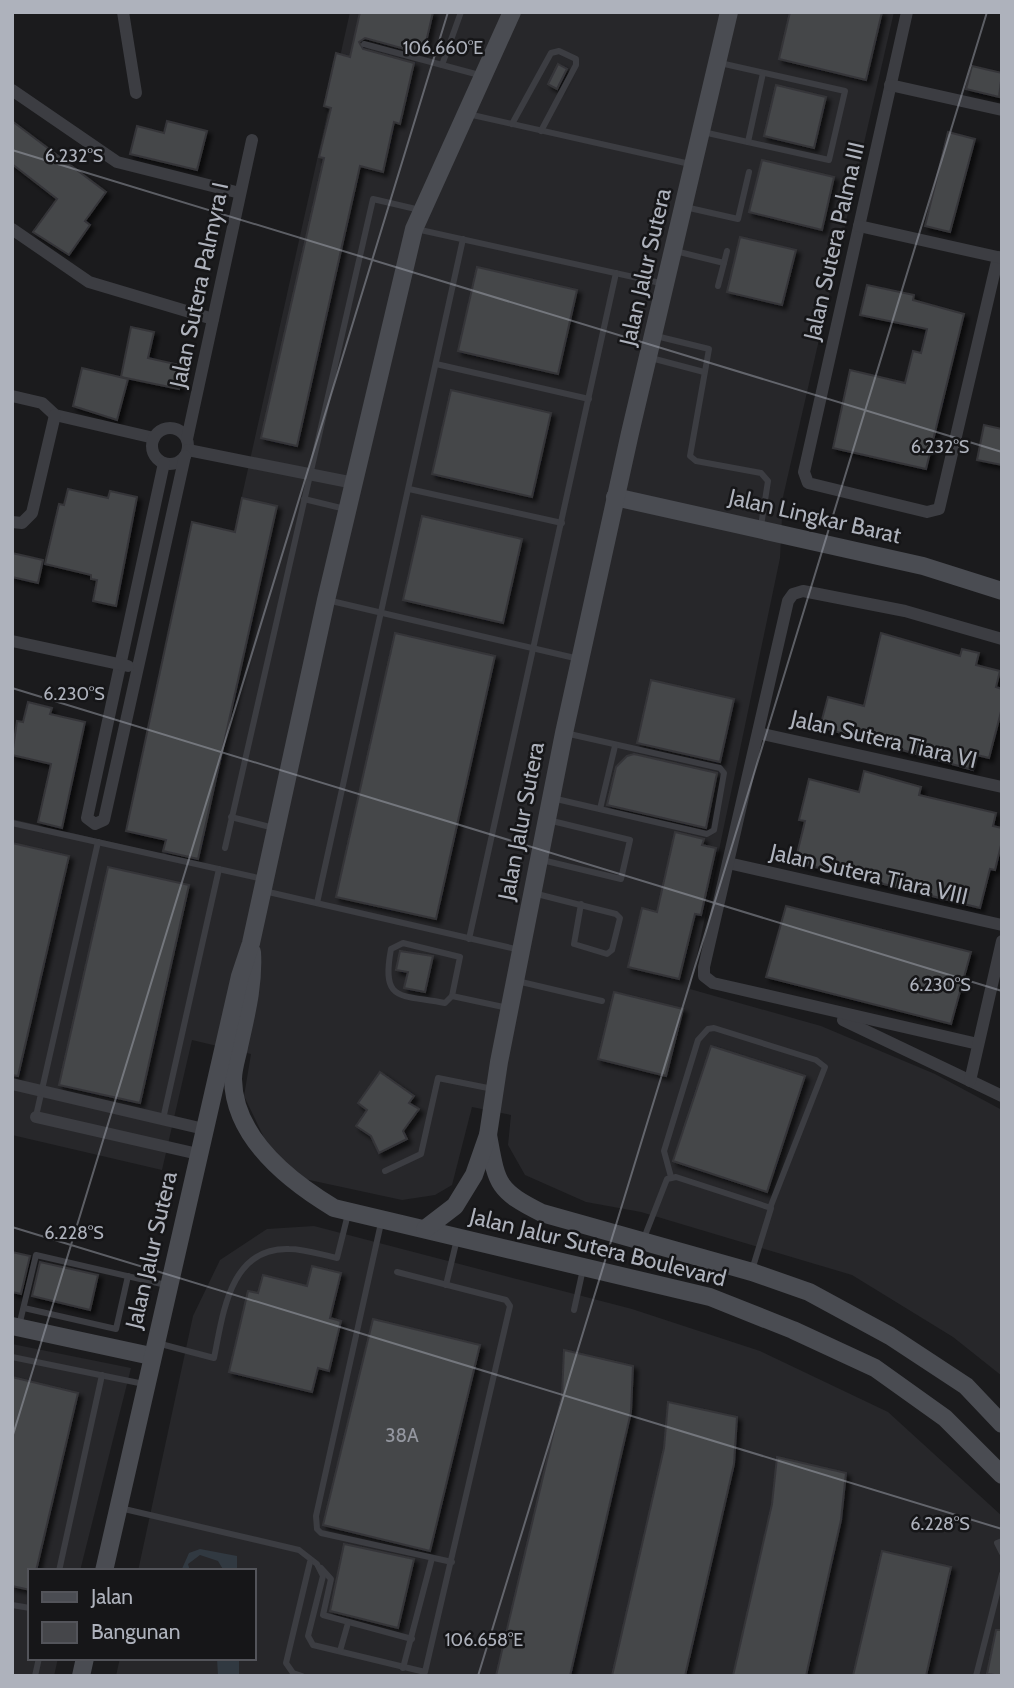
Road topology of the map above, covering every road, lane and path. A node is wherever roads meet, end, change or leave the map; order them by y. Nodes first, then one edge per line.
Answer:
1 (123, 12) edge
2 (461, 12) edge
3 (512, 12) edge
4 (729, 12) edge
5 (907, 12) edge
6 (364, 44) dead end
7 (718, 63) junction
8 (442, 65) junction
9 (763, 73) junction
10 (485, 77) junction
11 (890, 85) junction
12 (12, 90) edge
13 (136, 93) dead end
14 (1002, 110) edge
15 (466, 114) junction
16 (512, 124) junction
17 (541, 131) junction
18 (703, 132) junction
19 (252, 140) dead end
20 (748, 142) junction
21 (695, 165) junction
22 (749, 172) dead end
23 (240, 194) junction
24 (685, 207) junction
25 (421, 211) junction
26 (859, 226) junction
27 (12, 229) edge
28 (414, 229) junction
29 (463, 239) junction
30 (675, 251) junction
31 (727, 251) dead end
32 (1000, 257) edge
33 (724, 263) junction
34 (616, 273) junction
35 (666, 284) junction
36 (718, 286) dead end
37 (213, 319) junction
38 (654, 336) junction
39 (649, 358) junction
40 (436, 364) junction
41 (704, 372) junction
42 (12, 396) edge
43 (589, 399) junction
44 (55, 415) junction
45 (153, 438) junction
46 (187, 448) junction
47 (164, 463) junction
48 (310, 474) junction
49 (354, 483) junction
50 (409, 489) junction
51 (615, 497) junction
52 (304, 499) junction
53 (347, 509) junction
54 (12, 522) edge
55 (562, 523) junction
56 (760, 528) junction
57 (1002, 591) edge
58 (326, 600) junction
59 (382, 613) junction
60 (1002, 639) edge
61 (12, 641) edge
62 (535, 649) junction
63 (580, 660) junction
64 (120, 665) junction
65 (139, 668) junction
66 (564, 733) junction
67 (758, 733) junction
68 (615, 746) junction
69 (1002, 787) edge
70 (550, 797) junction
71 (600, 809) junction
72 (232, 817) junction
73 (546, 819) junction
74 (12, 823) edge
75 (276, 828) junction
76 (98, 842) junction
77 (225, 848) dead end
78 (538, 859) junction
79 (728, 863) junction
80 (219, 869) junction
81 (264, 885) junction
82 (531, 892) junction
83 (317, 903) junction
84 (581, 904) junction
85 (1002, 926) edge
86 (468, 939) junction
87 (1002, 941) edge
88 (251, 943) junction
89 (520, 950) junction
90 (515, 980) junction
91 (452, 996) junction
92 (602, 1001) dead end
93 (509, 1008) junction
94 (824, 1010) junction
95 (978, 1044) junction
96 (970, 1081) junction
97 (12, 1084) edge
98 (495, 1089) junction
99 (42, 1091) junction
100 (1002, 1096) edge
101 (36, 1117) joint
102 (163, 1119) junction
103 (204, 1129) junction
104 (488, 1135) junction
105 (198, 1154) junction
106 (385, 1171) dead end
107 (671, 1177) junction
108 (770, 1208) junction
109 (348, 1212) junction
110 (382, 1221) junction
111 (425, 1229) junction
112 (458, 1237) junction
113 (644, 1240) junction
114 (583, 1268) junction
115 (397, 1272) dead end
116 (752, 1272) junction
117 (128, 1276) junction
118 (167, 1285) junction
119 (446, 1285) junction
120 (24, 1308) junction
121 (574, 1310) dead end
122 (16, 1327) edge
123 (153, 1349) junction
124 (12, 1357) edge
125 (102, 1375) junction
126 (145, 1385) junction
127 (1002, 1424) edge
128 (1002, 1475) edge
129 (118, 1507) junction
130 (999, 1542) edge
131 (1002, 1553) edge
132 (432, 1558) junction
133 (310, 1562) junction
134 (452, 1562) junction
135 (320, 1567) junction
136 (59, 1569) edge
137 (104, 1569) edge
138 (1002, 1574) edge
139 (348, 1623) junction
140 (412, 1639) junction
141 (341, 1651) junction
142 (403, 1668) junction
143 (302, 1676) edge
144 (976, 1676) edge

1 - 13 street
2 - 8 lane
3 - 10 main road, Jalan Jalur Sutera
4 - 7 main road, Jalan Jalur Sutera
5 - 11 street, Jalan Sutera Palma III
6 - 8 lane
7 - 9 lane
7 - 18 main road, Jalan Jalur Sutera
8 - 10 lane
9 - 20 lane
9 - 20 lane
10 - 15 main road, Jalan Jalur Sutera
11 - 14 street
11 - 26 street, Jalan Sutera Palma III
12 - 23 street
15 - 16 lane
15 - 25 main road, Jalan Jalur Sutera
16 - 17 lane
16 - 17 lane
17 - 21 lane
18 - 20 lane
18 - 21 main road, Jalan Jalur Sutera
19 - 23 street, Jalan Sutera Palmyra I
21 - 24 main road, Jalan Jalur Sutera
22 - 24 lane
23 - 37 street, Jalan Sutera Palmyra I
24 - 30 main road, Jalan Jalur Sutera
25 - 28 main road, Jalan Jalur Sutera
25 - 48 lane
26 - 32 street
26 - 32 street, Jalan Sutera Palma III
27 - 37 street
28 - 29 lane
28 - 49 main road, Jalan Jalur Sutera
29 - 34 lane
29 - 40 lane
30 - 33 lane
30 - 35 main road, Jalan Jalur Sutera
31 - 33 lane
33 - 36 lane
34 - 35 lane
34 - 43 lane
35 - 38 main road, Jalan Jalur Sutera
37 - 46 street, Jalan Sutera Palmyra I
38 - 39 main road, Jalan Jalur Sutera
38 - 41 lane
39 - 41 lane
39 - 51 main road, Jalan Jalur Sutera
40 - 43 lane
40 - 50 lane
41 - 56 lane
42 - 44 street
43 - 55 lane
44 - 45 street
44 - 54 street
45 - 46 street
45 - 47 street
46 - 47 street
46 - 48 street
46 - 65 street, Jalan Sutera Palmyra I
47 - 64 street
48 - 49 street
48 - 52 lane
49 - 53 main road, Jalan Jalur Sutera
50 - 55 lane
50 - 59 lane
51 - 56 main road, Jalan Lingkar Barat
51 - 63 main road, Jalan Jalur Sutera
52 - 53 lane
52 - 72 lane
53 - 58 main road, Jalan Jalur Sutera
55 - 62 lane
56 - 57 main road, Jalan Lingkar Barat
58 - 59 lane
58 - 75 main road, Jalan Jalur Sutera
59 - 62 lane
59 - 83 lane
60 - 67 street
61 - 64 street
62 - 63 lane
62 - 86 lane
63 - 66 main road, Jalan Jalur Sutera
64 - 65 street
64 - 65 street, Jalan Sutera Palmyra I
66 - 68 lane
66 - 70 main road, Jalan Jalur Sutera
67 - 69 street, Jalan Sutera Tiara VI
67 - 79 street
68 - 71 lane
68 - 71 lane
70 - 71 lane
70 - 73 main road, Jalan Jalur Sutera
72 - 75 lane
72 - 77 lane
73 - 78 main road, Jalan Jalur Sutera
73 - 78 lane
74 - 76 lane
75 - 81 main road, Jalan Jalur Sutera
76 - 80 lane
76 - 99 lane
78 - 82 main road, Jalan Jalur Sutera
79 - 85 street, Jalan Sutera Tiara VIII
79 - 94 street
80 - 81 lane
80 - 102 lane
81 - 83 lane
81 - 88 main road, Jalan Jalur Sutera
82 - 84 lane
82 - 89 main road, Jalan Jalur Sutera
83 - 86 lane
84 - 84 lane
86 - 89 lane
87 - 95 street
88 - 103 main road, Jalan Jalur Sutera
88 - 109 main road, Jalan Jalur Sutera
89 - 90 main road, Jalan Jalur Sutera
90 - 92 lane
90 - 93 main road, Jalan Jalur Sutera
91 - 91 lane
91 - 93 lane
93 - 98 main road, Jalan Jalur Sutera
94 - 95 street
94 - 96 street
95 - 96 street
96 - 100 street
97 - 99 street
98 - 104 main road, Jalan Jalur Sutera
98 - 106 lane
99 - 101 lane
99 - 102 street
101 - 105 street
102 - 103 street
103 - 105 main road, Jalan Jalur Sutera
104 - 111 main road, Jalan Jalur Sutera
104 - 113 main road, Jalan Jalur Sutera Boulevard
105 - 118 main road, Jalan Jalur Sutera
107 - 108 lane
107 - 108 lane
107 - 113 lane
108 - 116 lane
109 - 110 main road, Jalan Jalur Sutera
109 - 123 lane
110 - 111 main road, Jalan Jalur Sutera
110 - 132 lane
111 - 112 main road, Jalan Jalur Sutera Boulevard
112 - 114 main road, Jalan Jalur Sutera Boulevard
112 - 119 lane
113 - 116 main road, Jalan Jalur Sutera Boulevard
114 - 121 lane
114 - 128 main road, Jalan Jalur Sutera Boulevard
115 - 119 lane
116 - 127 main road, Jalan Jalur Sutera Boulevard
117 - 118 lane
117 - 120 lane
117 - 120 lane
118 - 123 main road, Jalan Jalur Sutera
119 - 134 lane
120 - 122 lane
122 - 123 main road
123 - 126 main road, Jalan Jalur Sutera
124 - 125 lane
125 - 126 lane
125 - 136 lane
126 - 129 main road, Jalan Jalur Sutera
129 - 133 lane
129 - 137 main road, Jalan Jalur Sutera
130 - 131 lane
132 - 134 lane
132 - 140 lane
133 - 135 lane
133 - 143 lane
134 - 142 lane
135 - 139 lane
135 - 141 lane
138 - 144 lane
139 - 140 lane
139 - 141 lane
140 - 142 lane
141 - 142 lane

